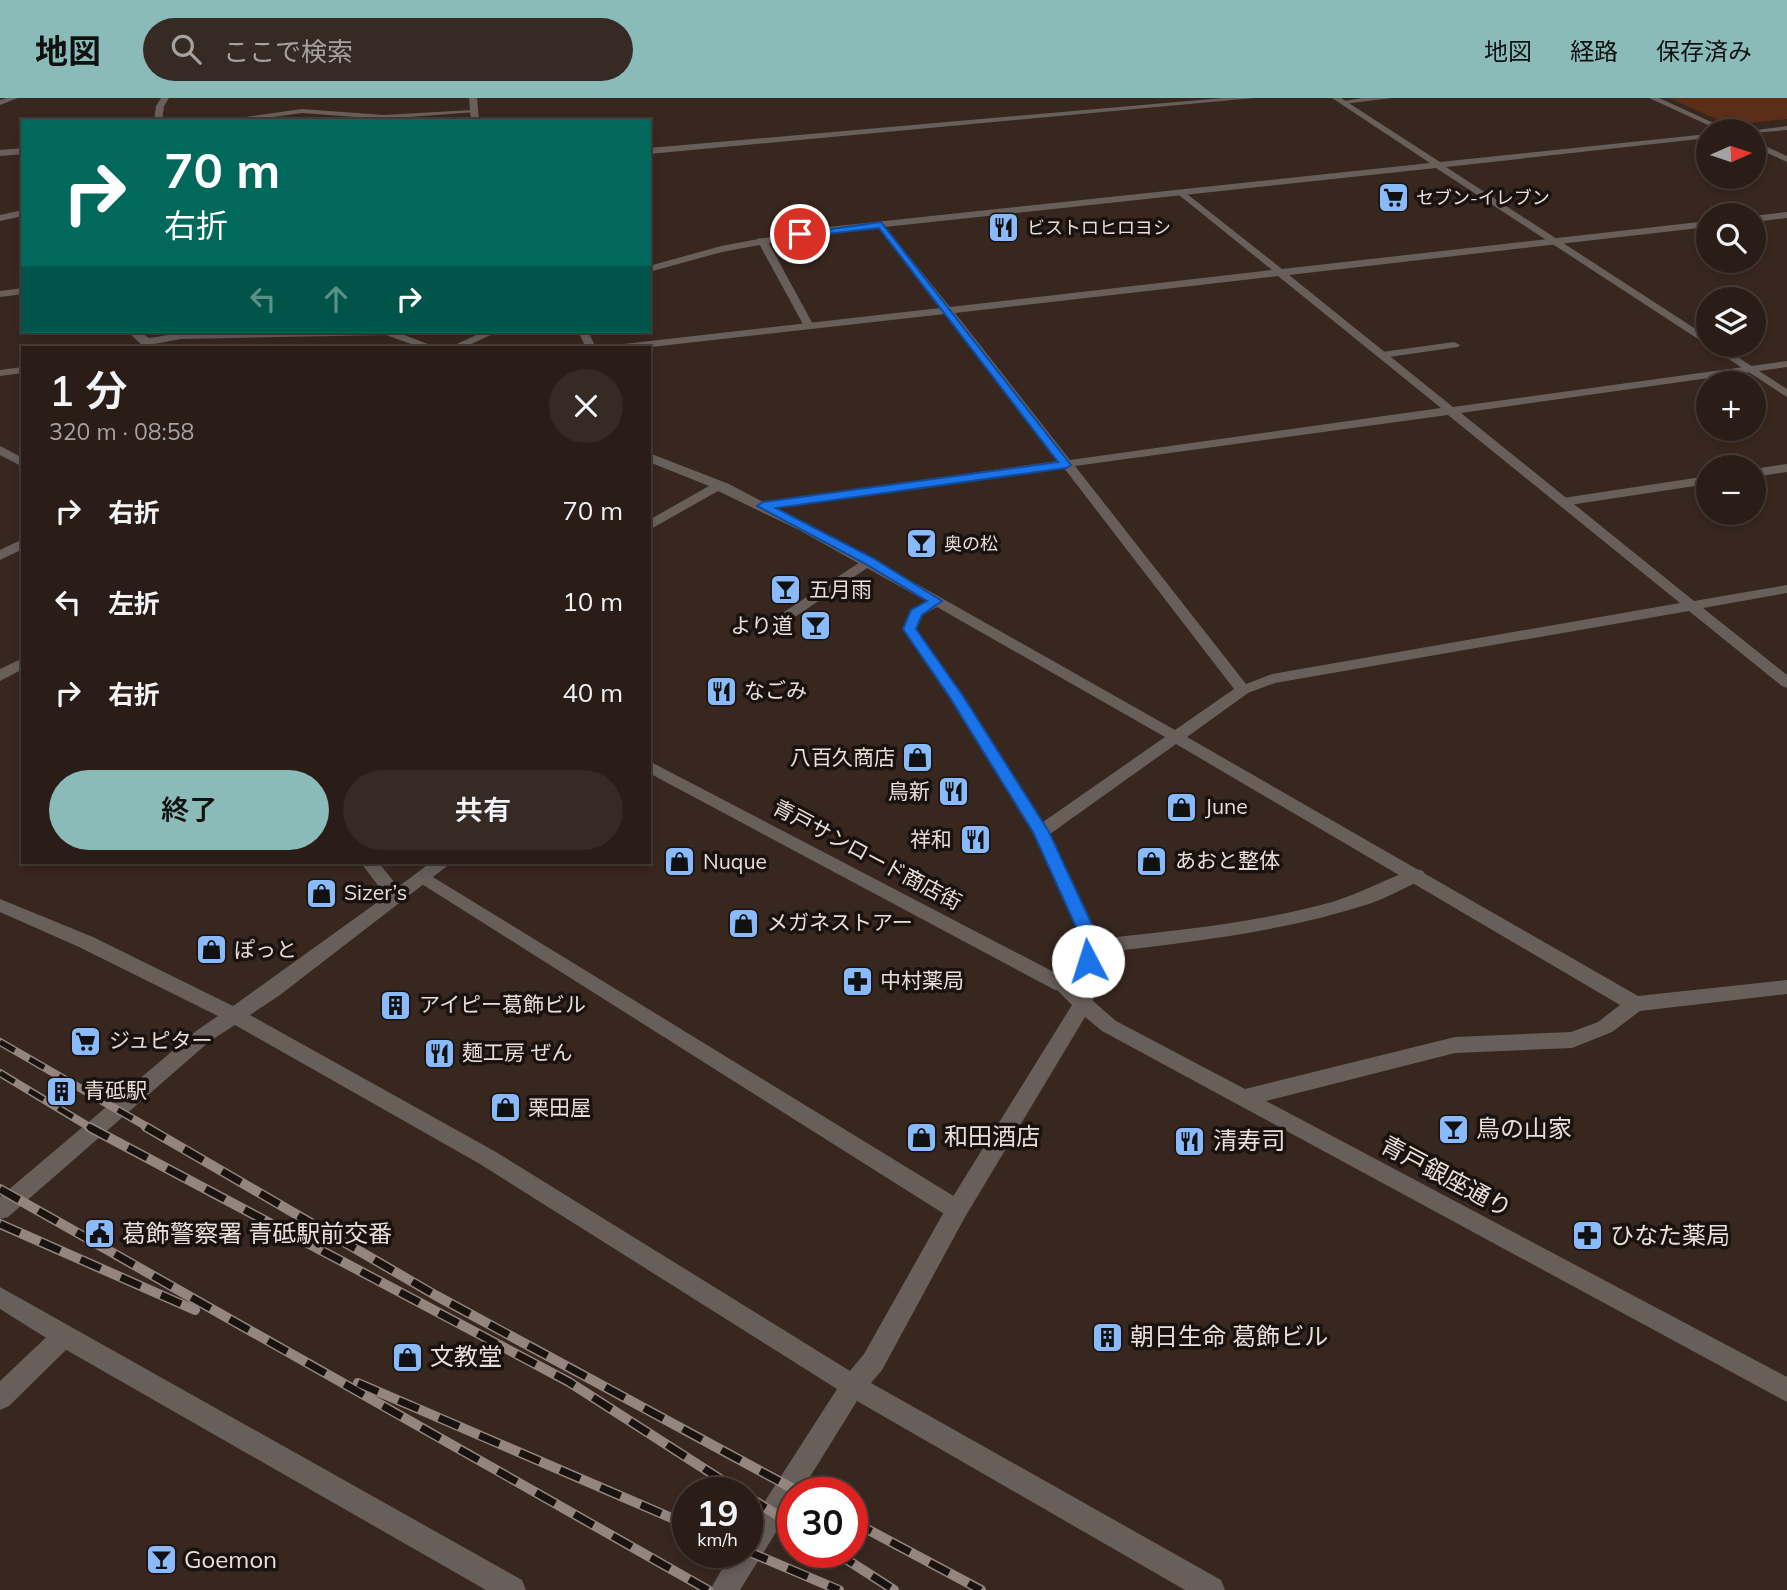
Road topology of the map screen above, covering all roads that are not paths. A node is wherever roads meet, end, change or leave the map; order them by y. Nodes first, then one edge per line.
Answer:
1 (14, 98) edge
2 (165, 98) edge
3 (473, 98) edge
4 (1250, 98) edge
5 (1388, 98) edge
6 (1653, 98) edge
7 (1339, 100) edge
8 (0, 103) edge
9 (347, 114) junction
10 (474, 116) edge
11 (158, 119) edge
12 (236, 119) edge
13 (341, 119) edge
14 (1700, 119) edge
15 (1787, 128) edge
16 (1766, 130) edge
17 (1696, 137) edge
18 (1766, 149) edge
19 (21, 151) edge
20 (651, 151) edge
21 (0, 153) edge
22 (1787, 159) edge
23 (1440, 166) junction
24 (1182, 193) junction
25 (21, 214) edge
26 (1787, 215) edge
27 (0, 218) edge
28 (1766, 218) edge
29 (881, 225) junction
30 (1696, 225) edge
31 (762, 240) junction
32 (1556, 242) junction
33 (651, 268) edge
34 (1281, 273) junction
35 (21, 291) edge
36 (0, 294) edge
37 (949, 312) junction
38 (809, 326) junction
39 (134, 333) edge
40 (248, 333) edge
41 (390, 333) edge
42 (489, 333) edge
43 (1696, 334) edge
44 (149, 345) edge
45 (1454, 345) dead end
46 (426, 346) edge
47 (459, 346) edge
48 (633, 346) edge
49 (1382, 355) junction
50 (1732, 357) edge
51 (1787, 364) edge
52 (1750, 369) junction
53 (21, 370) edge
54 (0, 373) edge
55 (1787, 394) edge
56 (1451, 412) junction
57 (0, 450) edge
58 (651, 458) edge
59 (21, 462) edge
60 (1066, 465) junction
61 (1787, 468) edge
62 (1766, 471) edge
63 (1696, 482) edge
64 (718, 485) junction
65 (798, 501) junction
66 (1563, 502) junction
67 (763, 506) junction
68 (651, 525) edge
69 (21, 544) edge
70 (0, 556) edge
71 (868, 561) junction
72 (1787, 589) edge
73 (936, 601) junction
74 (1692, 606) junction
75 (772, 626) dead end
76 (21, 663) edge
77 (0, 676) edge
78 (1787, 683) edge
79 (1243, 690) junction
80 (1178, 738) junction
81 (651, 767) edge
82 (1041, 832) junction
83 (371, 864) edge
84 (441, 864) edge
85 (1417, 875) junction
86 (423, 877) junction
87 (396, 896) junction
88 (0, 905) edge
89 (1089, 947) junction
90 (1787, 988) edge
91 (1083, 1004) junction
92 (1635, 1004) junction
93 (235, 1016) junction
94 (1244, 1098) junction
95 (0, 1210) edge
96 (957, 1210) junction
97 (0, 1297) edge
98 (64, 1336) junction
99 (853, 1386) junction
100 (1787, 1391) edge
101 (0, 1398) edge
102 (512, 1590) edge
103 (724, 1590) edge
104 (1211, 1590) edge

1 - 8 street
2 - 11 street
3 - 10 street
4 - 20 street
5 - 7 street
6 - 14 street
7 - 23 street
9 - 10 street
9 - 12 street
9 - 13 street
15 - 16 street
17 - 23 street
18 - 22 street
19 - 21 street
23 - 24 street
23 - 32 street
24 - 29 street
24 - 34 street
25 - 27 street
26 - 28 street
29 - 31 street
29 - 37 street
30 - 32 street
31 - 33 street
31 - 38 street
32 - 34 street
32 - 43 street
34 - 37 street
34 - 49 street
35 - 36 street
37 - 38 street
37 - 60 street
38 - 48 street
39 - 44 street
40 - 44 street
41 - 46 street
42 - 47 street
45 - 49 street
49 - 56 street
50 - 52 street
51 - 52 street
52 - 55 street
52 - 56 street
53 - 54 street
56 - 60 street
56 - 66 street
57 - 59 street
58 - 64 street
60 - 65 street
60 - 79 street
61 - 62 street
63 - 66 street
64 - 65 street
64 - 67 street
64 - 68 street
65 - 67 street
66 - 74 street
67 - 71 street
69 - 70 street
71 - 73 street
71 - 75 street
72 - 74 street
73 - 80 street
73 - 82 street
74 - 78 street
74 - 79 street
76 - 77 street
79 - 80 street
80 - 82 street
80 - 85 street
81 - 91 street, 青戸サンロード商店街
82 - 89 street
83 - 87 street
84 - 86 street
85 - 89 street
85 - 92 street
86 - 87 street
86 - 96 street
87 - 93 street
88 - 93 street
89 - 91 street
90 - 92 street
91 - 94 street, 青戸銀座通り
91 - 96 street
92 - 94 street
93 - 95 street
93 - 99 street
94 - 100 street, 青戸銀座通り
96 - 99 street
97 - 98 street
98 - 101 street
98 - 102 street
99 - 103 street
99 - 104 street

